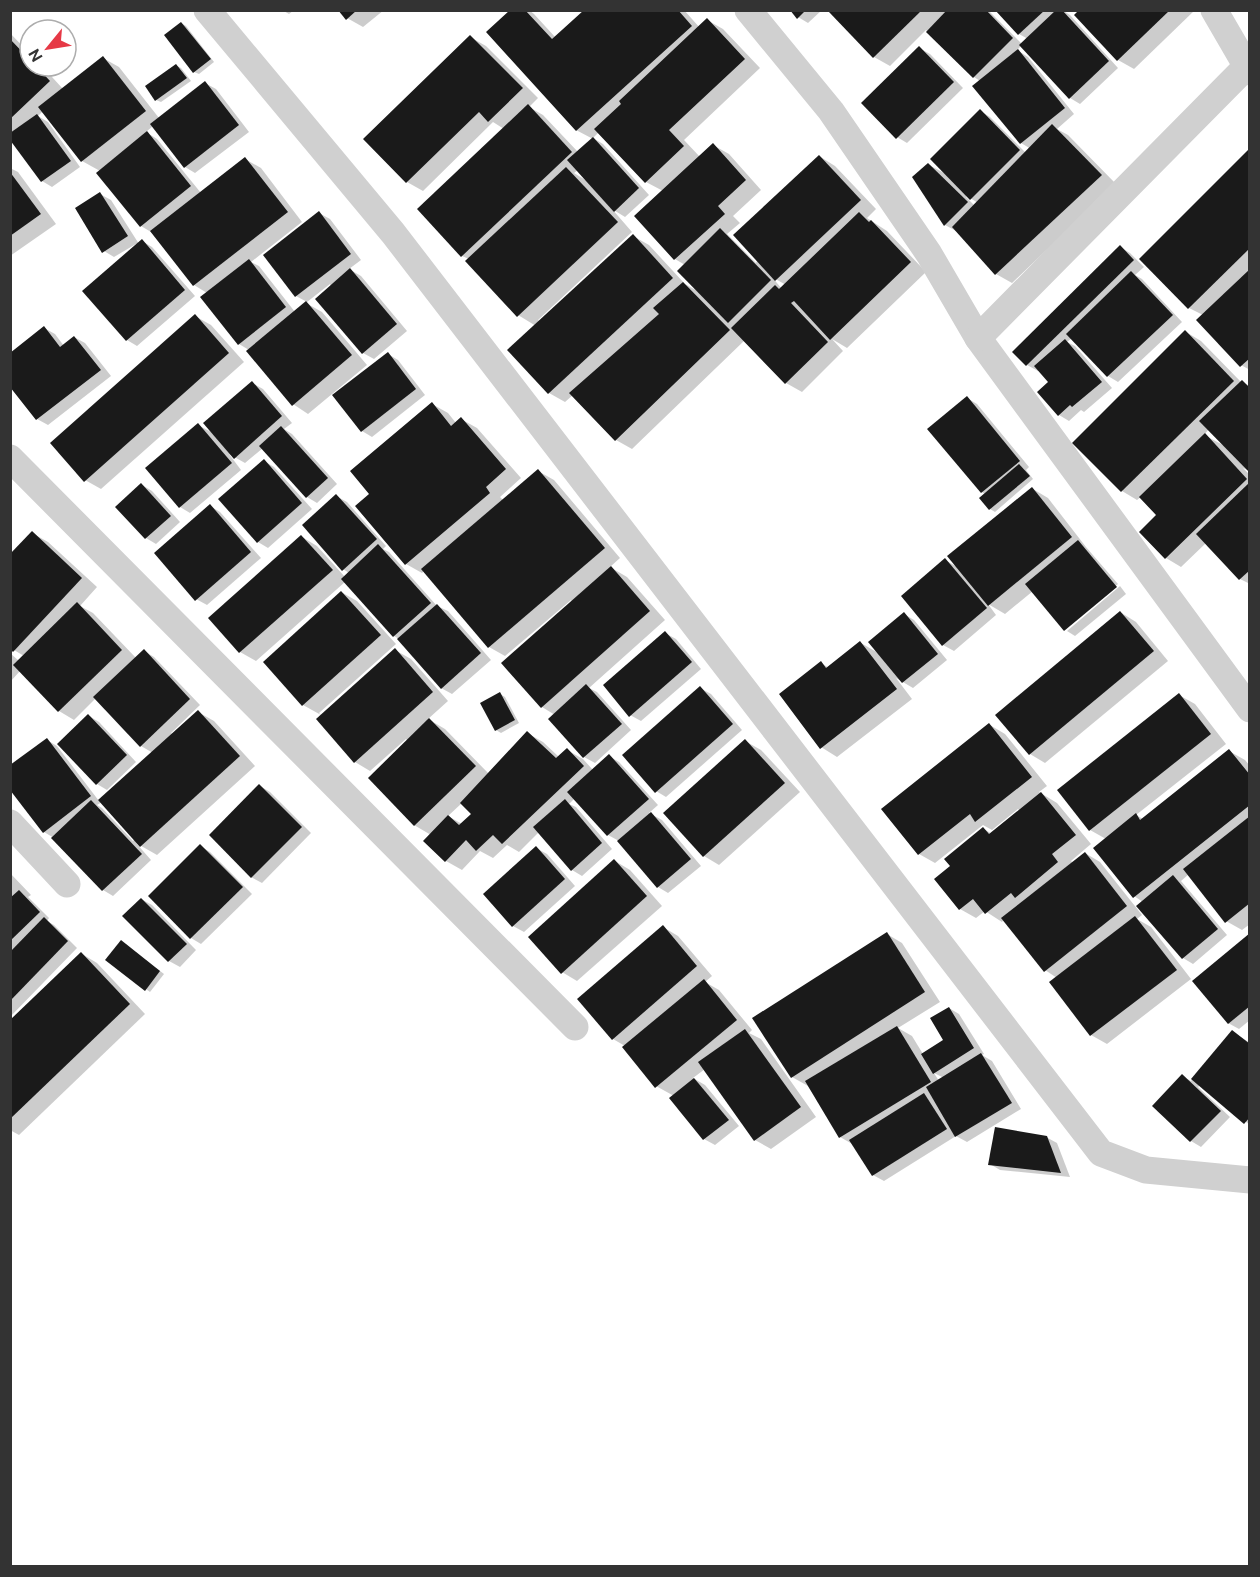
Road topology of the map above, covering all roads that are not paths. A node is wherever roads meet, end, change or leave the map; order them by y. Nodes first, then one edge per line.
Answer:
1 (207, 10) edge
2 (748, 10) edge
3 (1214, 10) edge
4 (1248, 67) edge
5 (978, 338) junction
6 (10, 458) edge
7 (1250, 709) edge
8 (10, 823) edge
9 (67, 884) dead end
10 (575, 1027) dead end
11 (1250, 1180) edge

1 - 11 street
2 - 5 street
3 - 4 street
4 - 5 street
5 - 7 street
6 - 10 street
8 - 9 street

